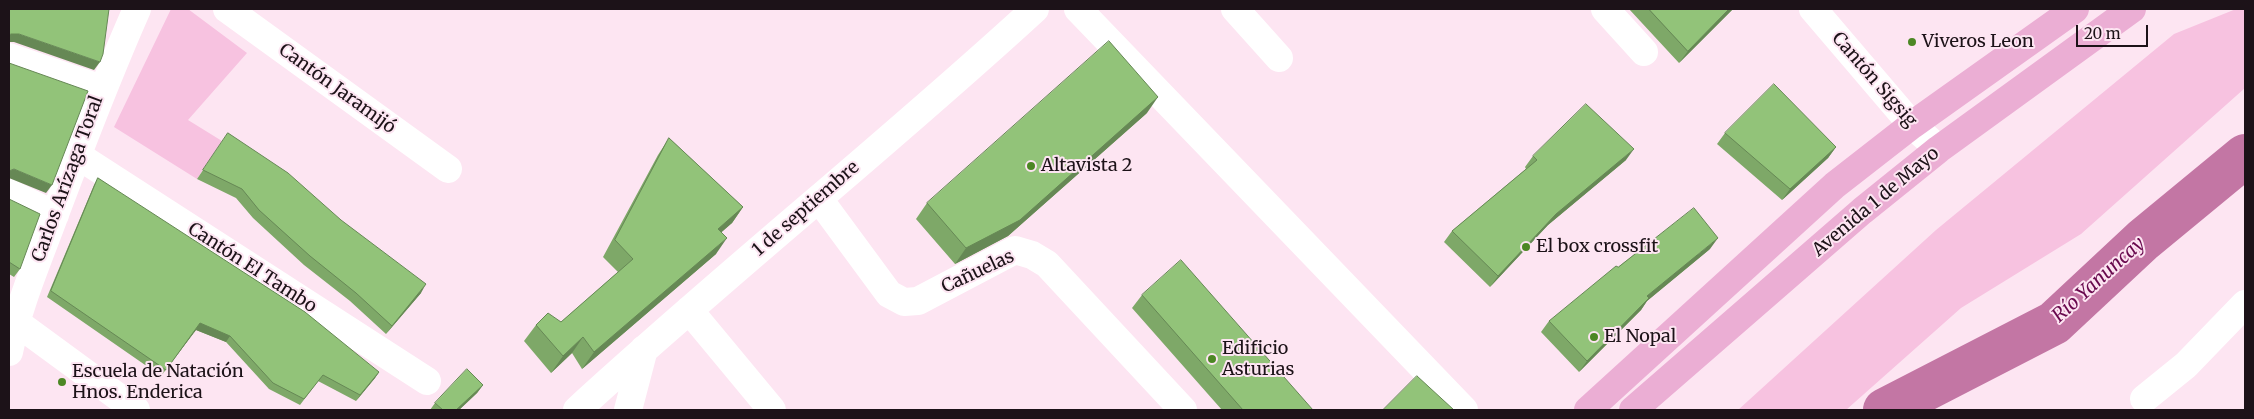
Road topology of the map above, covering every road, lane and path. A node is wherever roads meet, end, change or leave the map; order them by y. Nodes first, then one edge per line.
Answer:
1 (137, 9) edge
2 (226, 9) edge
3 (1035, 9) edge
4 (1078, 9) edge
5 (1235, 9) edge
6 (1605, 9) edge
7 (1813, 9) edge
8 (2075, 9) edge
9 (2132, 9) edge
10 (1644, 52) dead end
11 (9, 56) edge
12 (1279, 58) dead end
13 (102, 89) junction
14 (1912, 125) junction
15 (1939, 149) junction
16 (77, 155) junction
17 (448, 169) dead end
18 (9, 193) edge
19 (818, 199) junction
20 (55, 215) junction
21 (2245, 304) edge
22 (688, 310) junction
23 (12, 319) edge
24 (644, 349) junction
25 (9, 352) edge
26 (427, 381) dead end
27 (2144, 399) dead end
28 (136, 410) edge
29 (577, 410) edge
30 (628, 410) edge
31 (772, 410) edge
32 (1183, 410) edge
33 (1464, 410) edge
34 (1588, 410) edge
35 (1633, 410) edge

1 - 13 street, Carlos Arízaga Toral
2 - 17 street, Cantón Jaramijó
3 - 19 street, 1 de septiembre
4 - 33 street
5 - 12 street
6 - 10 street
7 - 14 street, Cantón Sigsig
8 - 14 main road, Avenida 1 de Mayo
9 - 15 main road, Avenida 1 de Mayo
11 - 13 street
13 - 16 street, Carlos Arízaga Toral
14 - 15 street, Cantón Sigsig
14 - 34 main road, Avenida 1 de Mayo
15 - 35 main road, Avenida 1 de Mayo
16 - 20 street, Carlos Arízaga Toral
16 - 26 street, Cantón El Tambo
18 - 20 street
19 - 22 street, 1 de septiembre
19 - 32 street, Cañuelas
20 - 23 street, Carlos Arízaga Toral
21 - 27 street
22 - 24 street, 1 de septiembre
22 - 31 street
23 - 25 street, Carlos Arízaga Toral
23 - 28 street
24 - 29 street, 1 de septiembre
24 - 30 street

